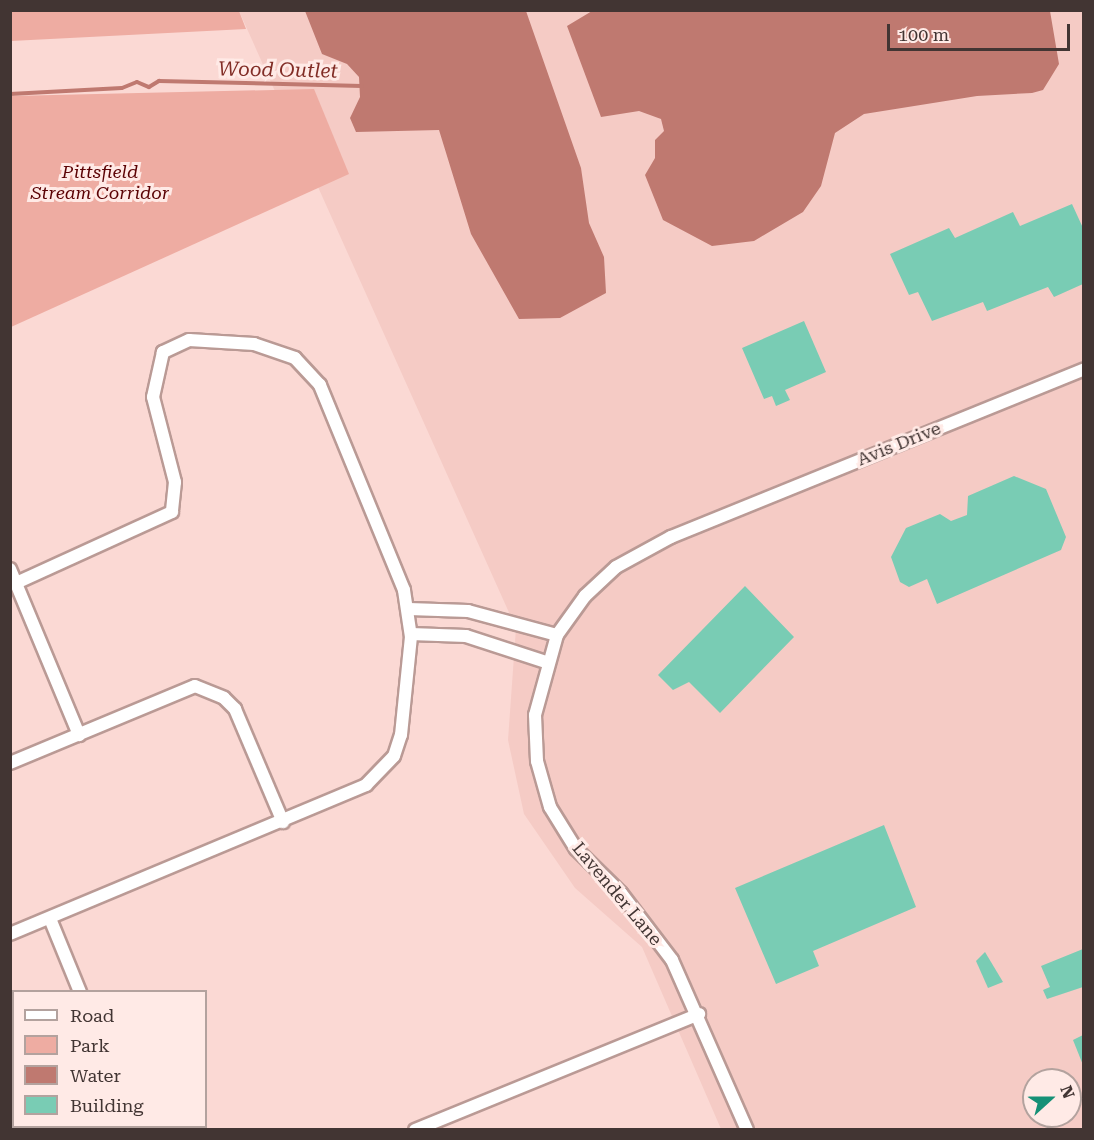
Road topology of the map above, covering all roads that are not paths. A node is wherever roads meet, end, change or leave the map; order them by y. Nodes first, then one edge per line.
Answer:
1 (1083, 369) edge
2 (714, 519) joint
3 (10, 570) edge
4 (16, 583) junction
5 (409, 609) junction
6 (411, 634) junction
7 (557, 635) junction
8 (546, 662) junction
9 (79, 735) junction
10 (10, 763) edge
11 (283, 822) junction
12 (51, 921) junction
13 (10, 934) edge
14 (79, 990) edge
15 (699, 1014) junction
16 (415, 1130) edge
17 (747, 1130) edge

1 - 2 street, Avis Drive
2 - 7 street, Lavender Lane
3 - 4 street
4 - 5 street
4 - 9 street
5 - 6 street
5 - 7 street
6 - 8 street
6 - 11 street
7 - 8 street, Lavender Lane
8 - 15 street, Lavender Lane
9 - 10 street
9 - 11 street
11 - 12 street
12 - 13 street
12 - 14 street
15 - 16 street
15 - 17 street, Lavender Lane

